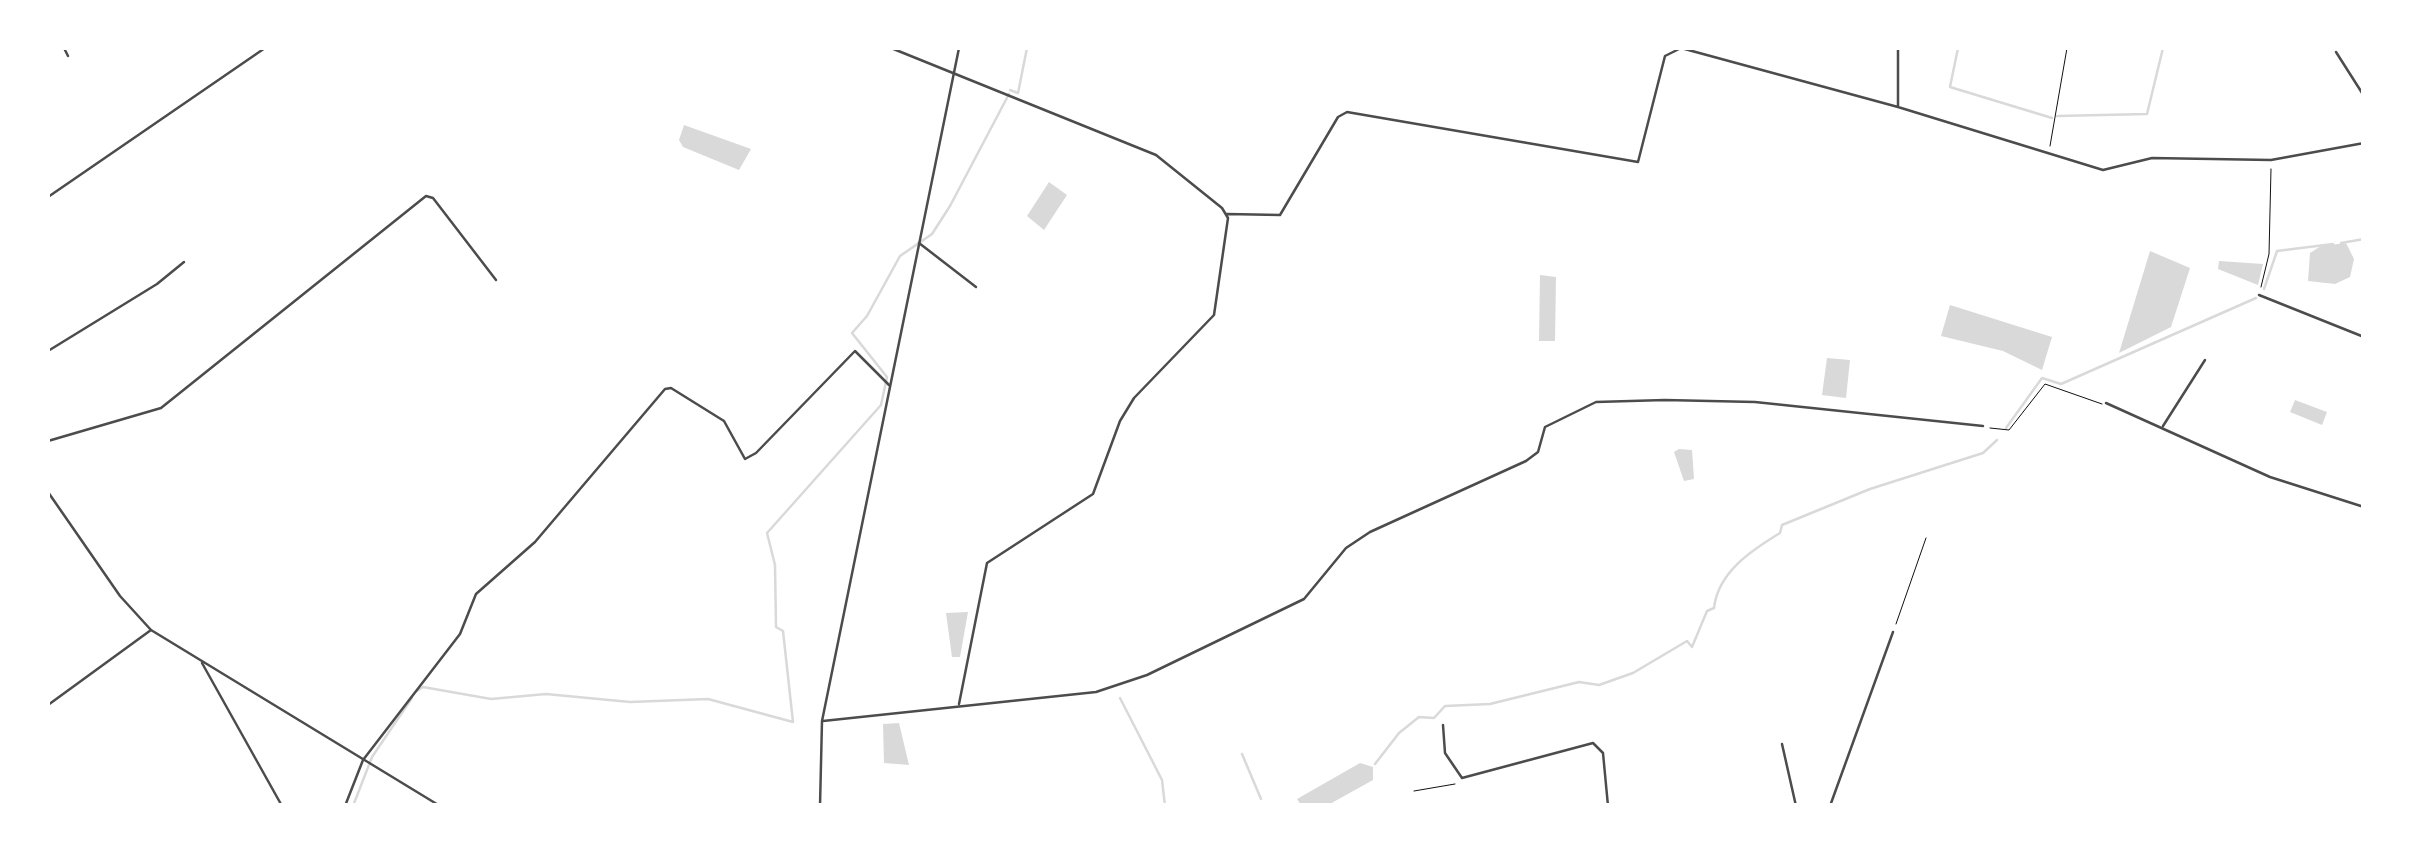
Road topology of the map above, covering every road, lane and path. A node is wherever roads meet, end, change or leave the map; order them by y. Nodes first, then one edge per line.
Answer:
1 (64, 48) edge
2 (265, 48) edge
3 (891, 48) edge
4 (959, 48) edge
5 (1898, 48) edge
6 (2067, 48) edge
7 (2336, 52) dead end
8 (68, 56) dead end
9 (954, 70) junction
10 (2364, 96) edge
11 (1898, 107) junction
12 (2364, 143) edge
13 (2048, 154) junction
14 (2271, 160) junction
15 (48, 197) edge
16 (1227, 214) junction
17 (918, 243) junction
18 (184, 262) dead end
19 (496, 280) dead end
20 (976, 287) dead end
21 (2259, 295) joint
22 (2364, 337) edge
23 (48, 351) edge
24 (2205, 360) dead end
25 (890, 386) junction
26 (2106, 404) joint
27 (1983, 426) joint
28 (2163, 426) junction
29 (48, 441) edge
30 (48, 492) edge
31 (2364, 507) edge
32 (1926, 538) dead end
33 (151, 630) junction
34 (1893, 632) joint
35 (202, 663) junction
36 (48, 705) edge
37 (958, 706) junction
38 (822, 721) junction
39 (1443, 725) dead end
40 (1782, 744) dead end
41 (363, 760) junction
42 (1461, 778) junction
43 (1414, 790) dead end
44 (282, 806) edge
45 (345, 806) edge
46 (440, 806) edge
47 (820, 806) edge
48 (1608, 806) edge
49 (1796, 806) edge
50 (1830, 806) edge

1 - 8 street
2 - 15 street
3 - 9 street
4 - 9 street
5 - 11 street
6 - 13 path
7 - 10 street
9 - 16 street
9 - 17 street
11 - 13 street
11 - 16 street
12 - 14 street
13 - 14 street
14 - 21 path
16 - 37 street
17 - 20 street
17 - 25 street
18 - 23 street
19 - 29 street
21 - 22 street
24 - 28 street
25 - 38 street
25 - 41 street
26 - 27 path
26 - 28 street
27 - 37 street
28 - 31 street
30 - 33 street
32 - 34 path
33 - 35 street
33 - 36 street
34 - 50 street
35 - 41 street
35 - 44 street
37 - 38 street
38 - 47 street
39 - 42 street
40 - 49 street
41 - 45 street
41 - 46 street
42 - 43 path
42 - 48 street

